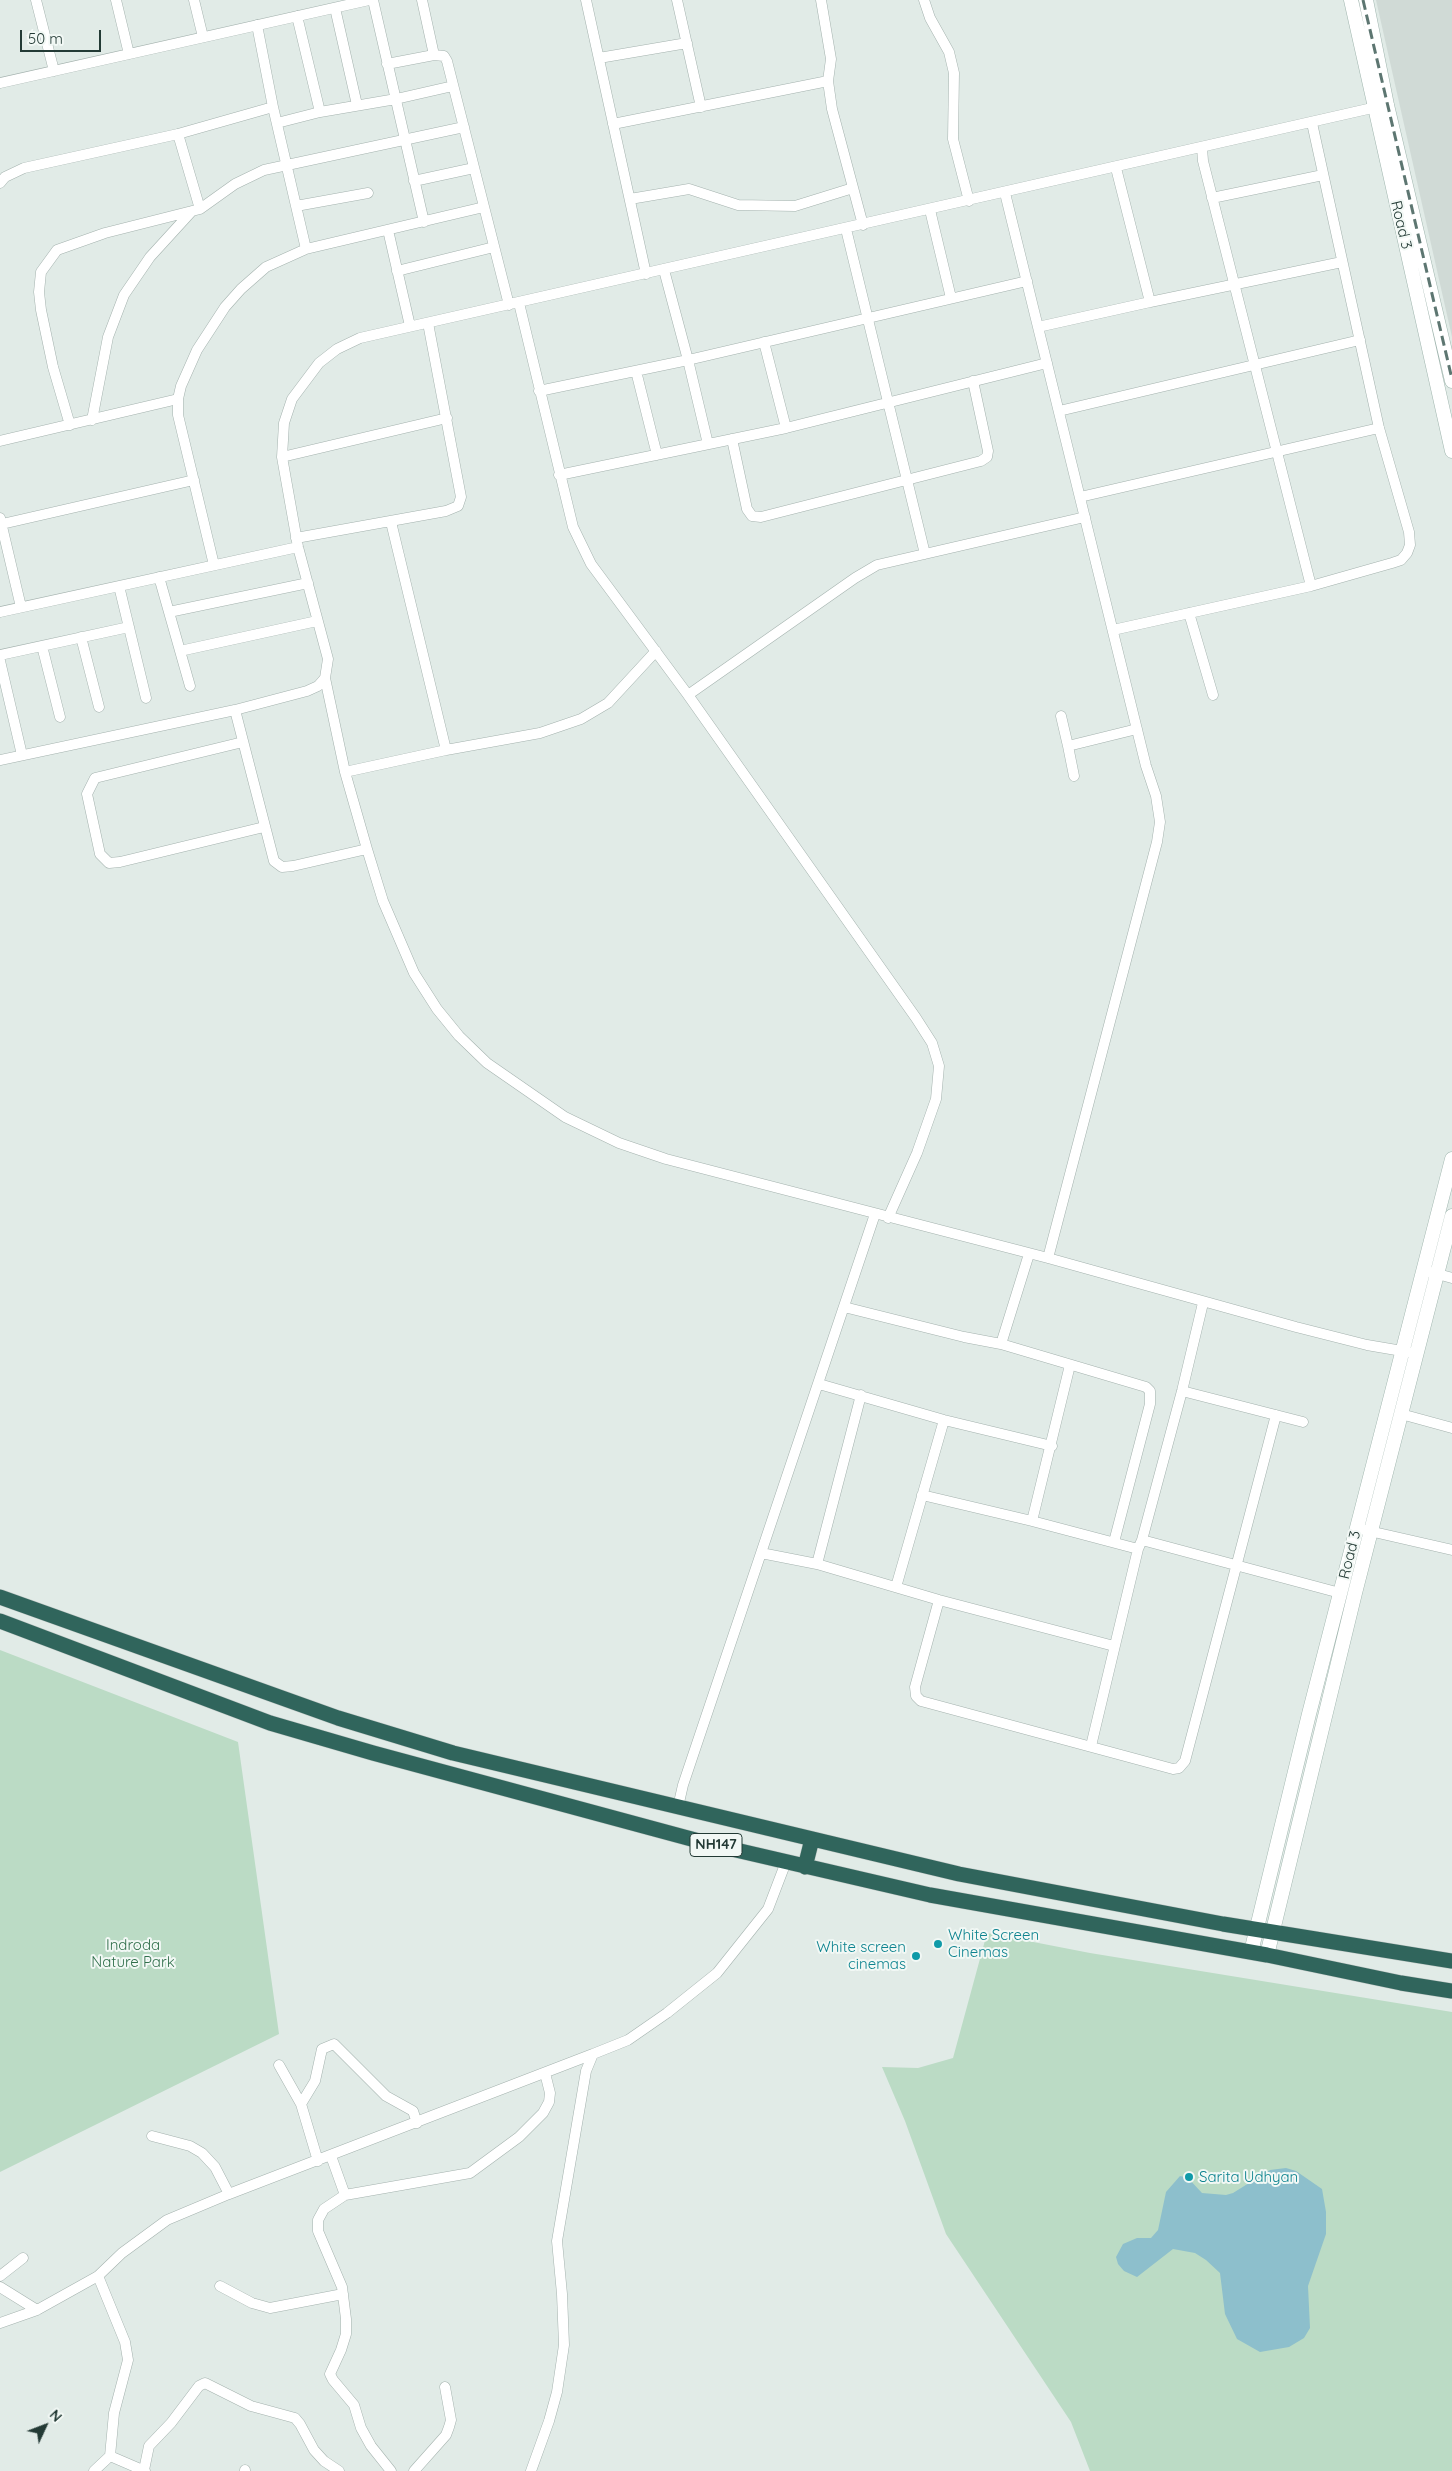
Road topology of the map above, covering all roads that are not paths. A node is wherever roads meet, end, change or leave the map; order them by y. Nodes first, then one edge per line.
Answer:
1 (36, 0) edge
2 (116, 0) edge
3 (194, 0) edge
4 (371, 0) edge
5 (422, 0) edge
6 (586, 0) edge
7 (677, 0) edge
8 (821, 0) edge
9 (924, 0) edge
10 (1351, 0) edge
11 (1366, 0) edge
12 (335, 8) junction
13 (298, 16) junction
14 (257, 25) junction
15 (203, 37) junction
16 (687, 43) junction
17 (129, 54) junction
18 (434, 55) junction
19 (599, 58) junction
20 (387, 64) junction
21 (54, 71) junction
22 (828, 81) junction
23 (0, 83) edge
24 (453, 86) junction
25 (396, 99) junction
26 (357, 105) junction
27 (273, 106) junction
28 (1381, 106) junction
29 (701, 107) junction
30 (320, 112) junction
31 (277, 123) junction
32 (1312, 123) junction
33 (613, 124) junction
34 (464, 127) junction
35 (178, 134) junction
36 (405, 139) junction
37 (1202, 148) junction
38 (286, 166) junction
39 (474, 168) junction
40 (1116, 168) junction
41 (1323, 175) junction
42 (414, 181) junction
43 (0, 183) edge
44 (853, 188) junction
45 (368, 193) dead end
46 (1005, 193) junction
47 (1212, 198) junction
48 (630, 199) junction
49 (968, 201) junction
50 (296, 206) junction
51 (484, 207) junction
52 (196, 210) junction
53 (930, 210) junction
54 (424, 222) junction
55 (863, 225) junction
56 (846, 229) junction
57 (388, 230) junction
58 (494, 247) junction
59 (306, 249) junction
60 (1342, 262) junction
61 (664, 270) junction
62 (397, 271) junction
63 (646, 274) junction
64 (1027, 281) junction
65 (1235, 284) junction
66 (951, 298) junction
67 (1150, 302) junction
68 (514, 304) junction
69 (867, 318) junction
70 (428, 323) junction
71 (410, 326) junction
72 (1038, 327) junction
73 (1360, 340) junction
74 (764, 342) junction
75 (688, 360) junction
76 (1047, 363) junction
77 (1255, 363) junction
78 (636, 371) junction
79 (973, 381) junction
80 (1452, 381) edge
81 (539, 391) junction
82 (178, 399) junction
83 (887, 402) junction
84 (1059, 412) junction
85 (1448, 414) edge
86 (447, 418) junction
87 (92, 420) junction
88 (70, 426) junction
89 (786, 428) junction
90 (1379, 428) junction
91 (732, 439) junction
92 (0, 440) edge
93 (708, 444) junction
94 (1452, 450) edge
95 (1277, 452) junction
96 (657, 455) junction
97 (282, 457) junction
98 (560, 475) junction
99 (906, 479) junction
100 (194, 480) junction
101 (1080, 497) junction
102 (1085, 517) junction
103 (1, 520) edge
104 (391, 522) junction
105 (297, 542) junction
106 (925, 554) junction
107 (214, 565) junction
108 (159, 577) junction
109 (308, 583) junction
110 (119, 586) junction
111 (1311, 586) junction
112 (21, 607) junction
113 (0, 612) edge
114 (169, 612) junction
115 (1189, 613) junction
116 (317, 621) junction
117 (129, 626) junction
118 (1113, 630) junction
119 (81, 637) junction
120 (42, 646) junction
121 (180, 651) junction
122 (656, 651) junction
123 (0, 655) edge
124 (0, 661) edge
125 (325, 678) junction
126 (190, 686) dead end
127 (688, 695) junction
128 (1213, 695) dead end
129 (146, 698) dead end
130 (100, 707) dead end
131 (236, 710) junction
132 (1061, 716) dead end
133 (60, 717) dead end
134 (1137, 729) junction
135 (243, 742) junction
136 (1068, 746) junction
137 (446, 750) junction
138 (22, 756) junction
139 (0, 760) edge
140 (345, 772) junction
141 (1074, 776) dead end
142 (264, 827) junction
143 (367, 849) junction
144 (1452, 1159) edge
145 (875, 1214) junction
146 (1452, 1216) edge
147 (888, 1218) junction
148 (1029, 1254) junction
149 (1048, 1258) junction
150 (1430, 1272) junction
151 (1452, 1278) edge
152 (1203, 1303) junction
153 (844, 1306) junction
154 (1001, 1344) junction
155 (1409, 1352) junction
156 (1070, 1365) junction
157 (819, 1384) junction
158 (1182, 1391) junction
159 (861, 1395) junction
160 (1401, 1414) junction
161 (1276, 1415) junction
162 (944, 1420) junction
163 (1303, 1422) dead end
164 (1452, 1428) edge
165 (1052, 1446) junction
166 (922, 1495) junction
167 (1032, 1521) junction
168 (1357, 1528) junction
169 (1371, 1530) junction
170 (1114, 1542) junction
171 (1140, 1545) junction
172 (1452, 1550) edge
173 (761, 1553) junction
174 (817, 1564) junction
175 (1237, 1564) junction
176 (896, 1587) junction
177 (1340, 1593) junction
178 (0, 1597) edge
179 (939, 1600) junction
180 (0, 1620) edge
181 (1114, 1646) junction
182 (1091, 1746) junction
183 (678, 1807) junction
184 (812, 1839) junction
185 (786, 1862) junction
186 (805, 1867) junction
187 (1264, 1931) junction
188 (1251, 1952) junction
189 (1267, 1955) junction
190 (1452, 1961) edge
191 (1452, 1991) edge
192 (593, 2054) junction
193 (280, 2065) dead end
194 (545, 2073) junction
195 (301, 2104) junction
196 (417, 2123) junction
197 (152, 2136) dead end
198 (332, 2156) junction
199 (318, 2161) junction
200 (229, 2194) junction
201 (346, 2195) junction
202 (23, 2258) dead end
203 (0, 2276) edge
204 (98, 2276) junction
205 (220, 2286) dead end
206 (0, 2287) edge
207 (343, 2294) junction
208 (37, 2310) junction
209 (0, 2323) edge
210 (445, 2387) dead end
211 (110, 2456) junction
212 (145, 2470) edge
213 (94, 2471) edge
214 (339, 2471) edge
215 (391, 2471) edge
216 (414, 2471) edge
217 (531, 2471) edge

1 - 21 street
2 - 17 street
3 - 15 street
4 - 12 street
4 - 20 street
5 - 18 street
6 - 19 street
7 - 16 street
8 - 22 street
9 - 49 street
10 - 28 street, Road 3
11 - 28 street, Road 3
12 - 13 street
12 - 26 street
13 - 14 street
13 - 30 street
14 - 15 street
14 - 27 street
15 - 17 street
16 - 19 street
16 - 29 street
17 - 21 street
18 - 20 street
18 - 24 street
19 - 33 street
20 - 25 street
21 - 23 street
22 - 29 street
22 - 44 street
24 - 25 street
24 - 34 street
25 - 26 street
25 - 36 street
26 - 30 street
27 - 31 street
27 - 35 street
28 - 32 street
28 - 80 street, Road 3
28 - 85 street, Road 3
29 - 33 street
30 - 31 street
31 - 38 street
32 - 37 street
32 - 41 street
33 - 48 street
34 - 36 street
34 - 39 street
35 - 43 street
35 - 52 street
36 - 38 street
36 - 42 street
37 - 40 street
37 - 47 street
38 - 50 street
38 - 52 street
39 - 42 street
39 - 51 street
40 - 46 street
40 - 67 street
41 - 47 street
41 - 60 street
42 - 54 street
44 - 48 street
44 - 55 street
45 - 50 street
46 - 49 street
46 - 64 street
47 - 65 street
48 - 63 street
49 - 53 street
50 - 59 street
51 - 54 street
51 - 58 street
52 - 87 street
52 - 88 street
53 - 55 street
53 - 66 street
54 - 57 street
55 - 56 street
56 - 61 street
56 - 69 street
57 - 59 street
57 - 62 street
58 - 62 street
58 - 68 street
59 - 82 street
60 - 65 street
60 - 73 street
61 - 63 street
61 - 75 street
62 - 71 street
63 - 68 street
64 - 66 street
64 - 72 street
65 - 67 street
65 - 77 street
66 - 69 street
67 - 72 street
68 - 70 street
68 - 81 street
69 - 74 street
69 - 83 street
70 - 71 street
70 - 86 street
71 - 97 street
72 - 76 street
73 - 77 street
73 - 90 street
74 - 75 street
74 - 89 street
75 - 78 street
75 - 93 street
76 - 79 street
76 - 84 street
77 - 84 street
77 - 95 street
78 - 81 street
78 - 96 street
79 - 83 street
79 - 99 street
81 - 98 street
82 - 87 street
82 - 100 street
83 - 89 street
83 - 99 street
84 - 101 street
85 - 94 street, Road 3
86 - 97 street
86 - 104 street
87 - 88 street
88 - 92 street
89 - 91 street
90 - 95 street
90 - 111 street
91 - 93 street
91 - 99 street
93 - 96 street
95 - 101 street
95 - 111 street
96 - 98 street
97 - 105 street
98 - 122 street
99 - 106 street
100 - 103 street
100 - 107 street
101 - 102 street
102 - 106 street
102 - 118 street
103 - 112 street
104 - 105 street
104 - 137 street
105 - 107 street
105 - 109 street
106 - 127 street
107 - 108 street
108 - 110 street
108 - 114 street
109 - 114 street
109 - 116 street
110 - 112 street
110 - 117 street
111 - 115 street
112 - 113 street
114 - 121 street
115 - 118 street
115 - 128 street
116 - 121 street
116 - 125 street
117 - 119 street
117 - 129 street
118 - 134 street
119 - 120 street
119 - 130 street
120 - 123 street
120 - 133 street
121 - 126 street
122 - 127 street
122 - 137 street
124 - 138 street
125 - 131 street
125 - 140 street
127 - 147 street
131 - 135 street
131 - 138 street
132 - 136 street
134 - 136 street
134 - 149 street
135 - 142 street
135 - 142 street
136 - 141 street
137 - 140 street
138 - 139 street
140 - 143 street
142 - 143 street
143 - 145 street
144 - 150 street, Road 3
145 - 147 street
145 - 153 street
146 - 150 street, Road 3
147 - 148 street
148 - 149 street
148 - 154 street
149 - 152 street
150 - 151 street
150 - 155 street, Road 3
152 - 155 street
152 - 158 street
153 - 154 street
153 - 157 street
154 - 156 street
155 - 160 street, Road 3
155 - 168 street, Road 3
156 - 165 street
156 - 170 street
157 - 159 street
157 - 173 street
158 - 161 street
158 - 171 street
159 - 162 street
159 - 174 street
160 - 164 street
160 - 169 street, Road 3
161 - 163 street
161 - 175 street
162 - 165 street
162 - 166 street
165 - 167 street
166 - 167 street
166 - 176 street
167 - 170 street
168 - 169 street
168 - 177 street, Road 3
169 - 172 street
169 - 187 street, Road 3
170 - 171 street
171 - 175 street
171 - 181 street
173 - 174 street
173 - 183 street
174 - 176 street
175 - 177 street
175 - 182 street
176 - 179 street
177 - 187 street, Road 3
178 - 183 highway, NH147
179 - 181 street
179 - 182 street
180 - 185 highway, NH147
181 - 182 street
183 - 184 highway, NH147
184 - 186 highway
184 - 187 highway, NH147
185 - 186 highway, NH147
185 - 192 street
186 - 188 highway, NH147
187 - 188 street, Road 3
187 - 189 street, Road 3
187 - 190 highway, NH147
188 - 189 highway, NH147
189 - 191 highway, NH147
192 - 194 street
192 - 217 street
193 - 195 street
194 - 196 street
194 - 201 street
195 - 196 street
195 - 199 street
196 - 198 street
197 - 200 street
198 - 199 street
198 - 201 street
199 - 200 street
200 - 204 street
201 - 207 street
202 - 203 street
204 - 208 street
204 - 211 street
205 - 207 street
206 - 208 street
207 - 215 street
208 - 209 street
210 - 216 street
211 - 212 street
211 - 213 street
212 - 214 street

